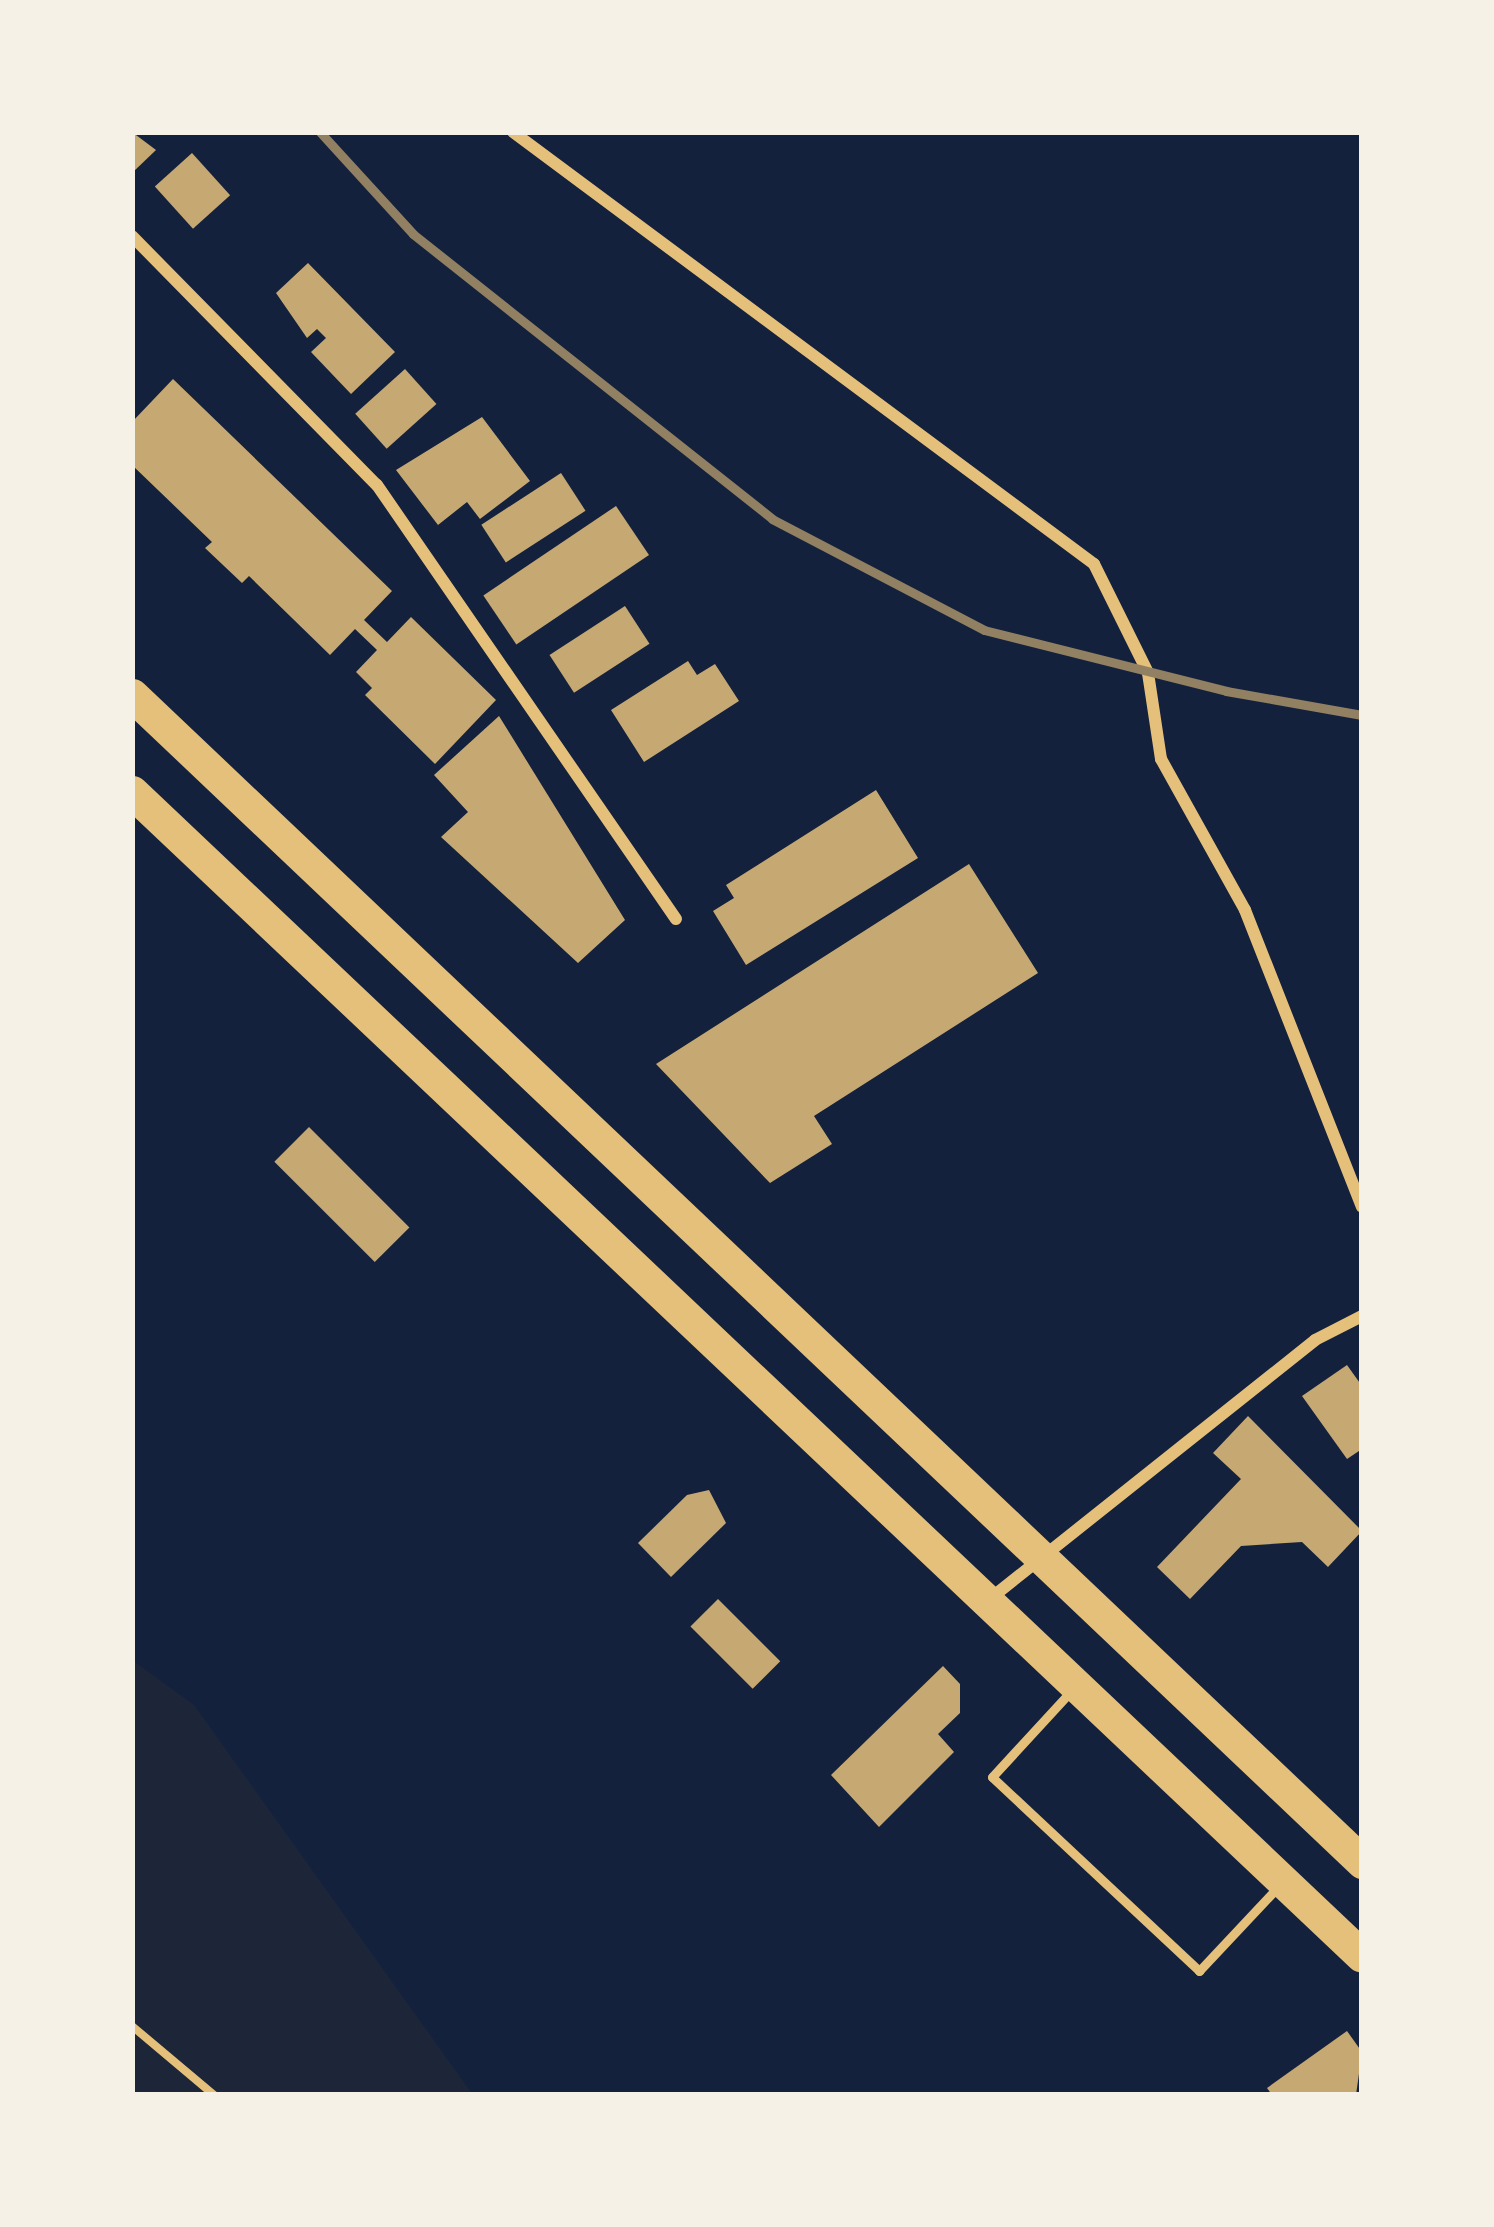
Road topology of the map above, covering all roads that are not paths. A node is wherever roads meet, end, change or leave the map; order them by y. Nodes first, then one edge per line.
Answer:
1 (513, 132) edge
2 (132, 236) edge
3 (132, 695) edge
4 (132, 792) edge
5 (676, 919) dead end
6 (1362, 1207) edge
7 (1362, 1316) edge
8 (1043, 1560) junction
9 (987, 1602) junction
10 (1076, 1686) junction
11 (1362, 1862) edge
12 (1283, 1882) junction
13 (1362, 1956) edge

1 - 6 street
2 - 5 street
3 - 8 highway
4 - 9 highway
7 - 8 street
8 - 9 street
8 - 11 highway
9 - 10 highway
10 - 12 highway
10 - 12 lane
12 - 13 highway

